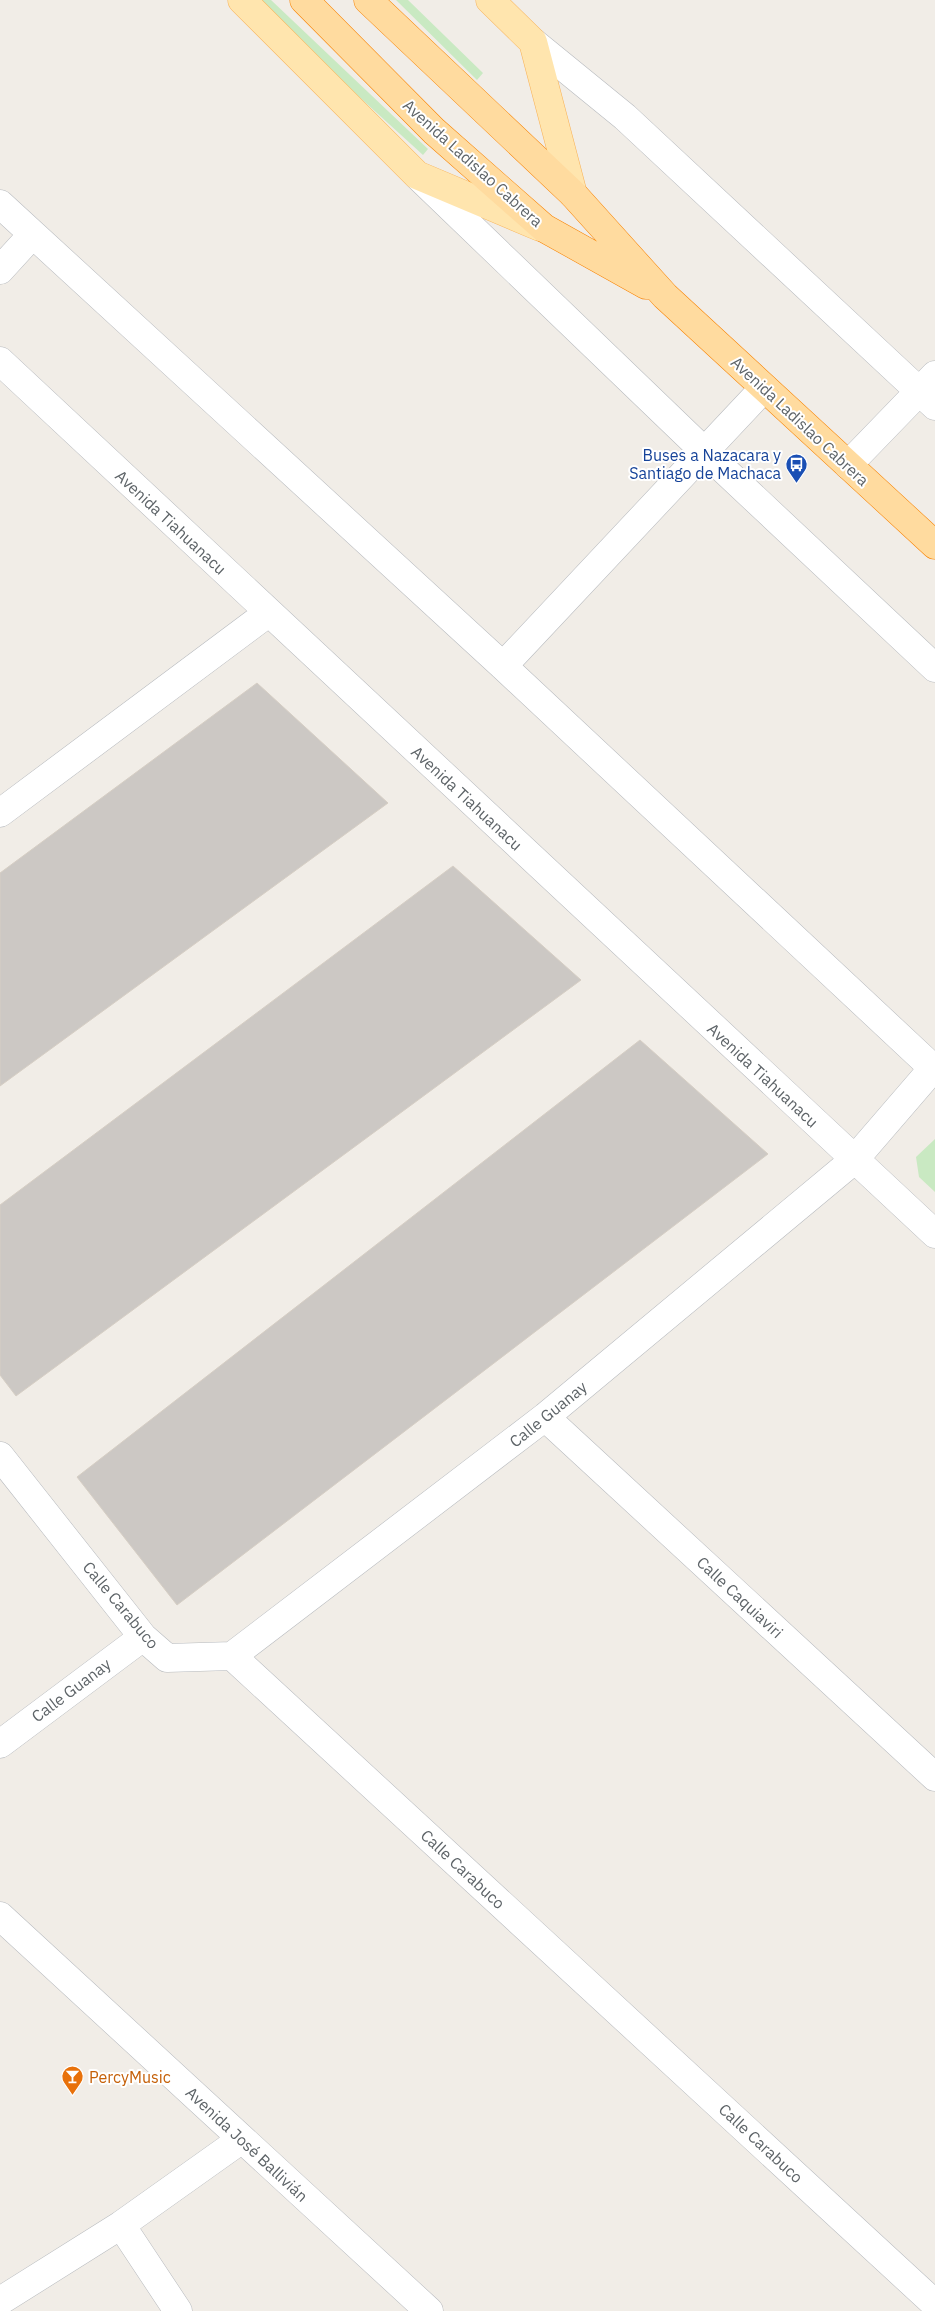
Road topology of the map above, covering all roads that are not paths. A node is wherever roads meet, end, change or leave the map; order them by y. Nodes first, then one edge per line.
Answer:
1 (242, 0) edge
2 (304, 0) edge
3 (368, 0) edge
4 (490, 0) edge
5 (533, 42) junction
6 (417, 175) junction
7 (573, 194) junction
8 (0, 204) edge
9 (544, 228) junction
10 (32, 235) junction
11 (0, 270) edge
12 (665, 296) junction
13 (0, 361) edge
14 (764, 388) junction
15 (930, 391) edge
16 (705, 452) junction
17 (848, 465) junction
18 (935, 545) edge
19 (268, 613) junction
20 (503, 666) junction
21 (935, 668) edge
22 (0, 813) edge
23 (934, 1068) edge
24 (854, 1160) junction
25 (935, 1234) edge
26 (545, 1418) junction
27 (0, 1456) edge
28 (143, 1637) junction
29 (232, 1656) junction
30 (0, 1744) edge
31 (935, 1777) edge
32 (5, 1929) edge
33 (242, 2139) junction
34 (121, 2225) junction
35 (0, 2301) edge
36 (935, 2304) edge
37 (178, 2311) edge
38 (429, 2311) edge

1 - 6 main road
2 - 9 highway, Avenida Ladislao Cabrera
3 - 7 highway, Avenida Ladislao Cabrera
4 - 5 main road
5 - 7 main road
5 - 15 street
6 - 9 main road
6 - 16 street
7 - 12 highway, Avenida Ladislao Cabrera
8 - 10 street
9 - 12 highway, Avenida Ladislao Cabrera
10 - 11 street
10 - 20 street
12 - 14 highway, Avenida Ladislao Cabrera
13 - 19 street, Avenida Tiahuanacu
14 - 16 street
14 - 17 highway, Avenida Ladislao Cabrera
15 - 17 street
16 - 20 street
16 - 21 street
17 - 18 highway, Avenida Ladislao Cabrera
19 - 22 street
19 - 24 street, Avenida Tiahuanacu
20 - 23 street
23 - 24 street, Calle Guanay
24 - 25 street, Avenida Tiahuanacu
24 - 26 street, Calle Guanay
26 - 29 street, Calle Guanay
26 - 31 street, Calle Caquiaviri
27 - 28 street, Calle Carabuco
28 - 29 street, Calle Carabuco
28 - 30 street, Calle Guanay
29 - 36 street, Calle Carabuco
32 - 33 street, Avenida José Ballivián
33 - 34 street
33 - 38 street, Avenida José Ballivián
34 - 35 street
34 - 37 street

